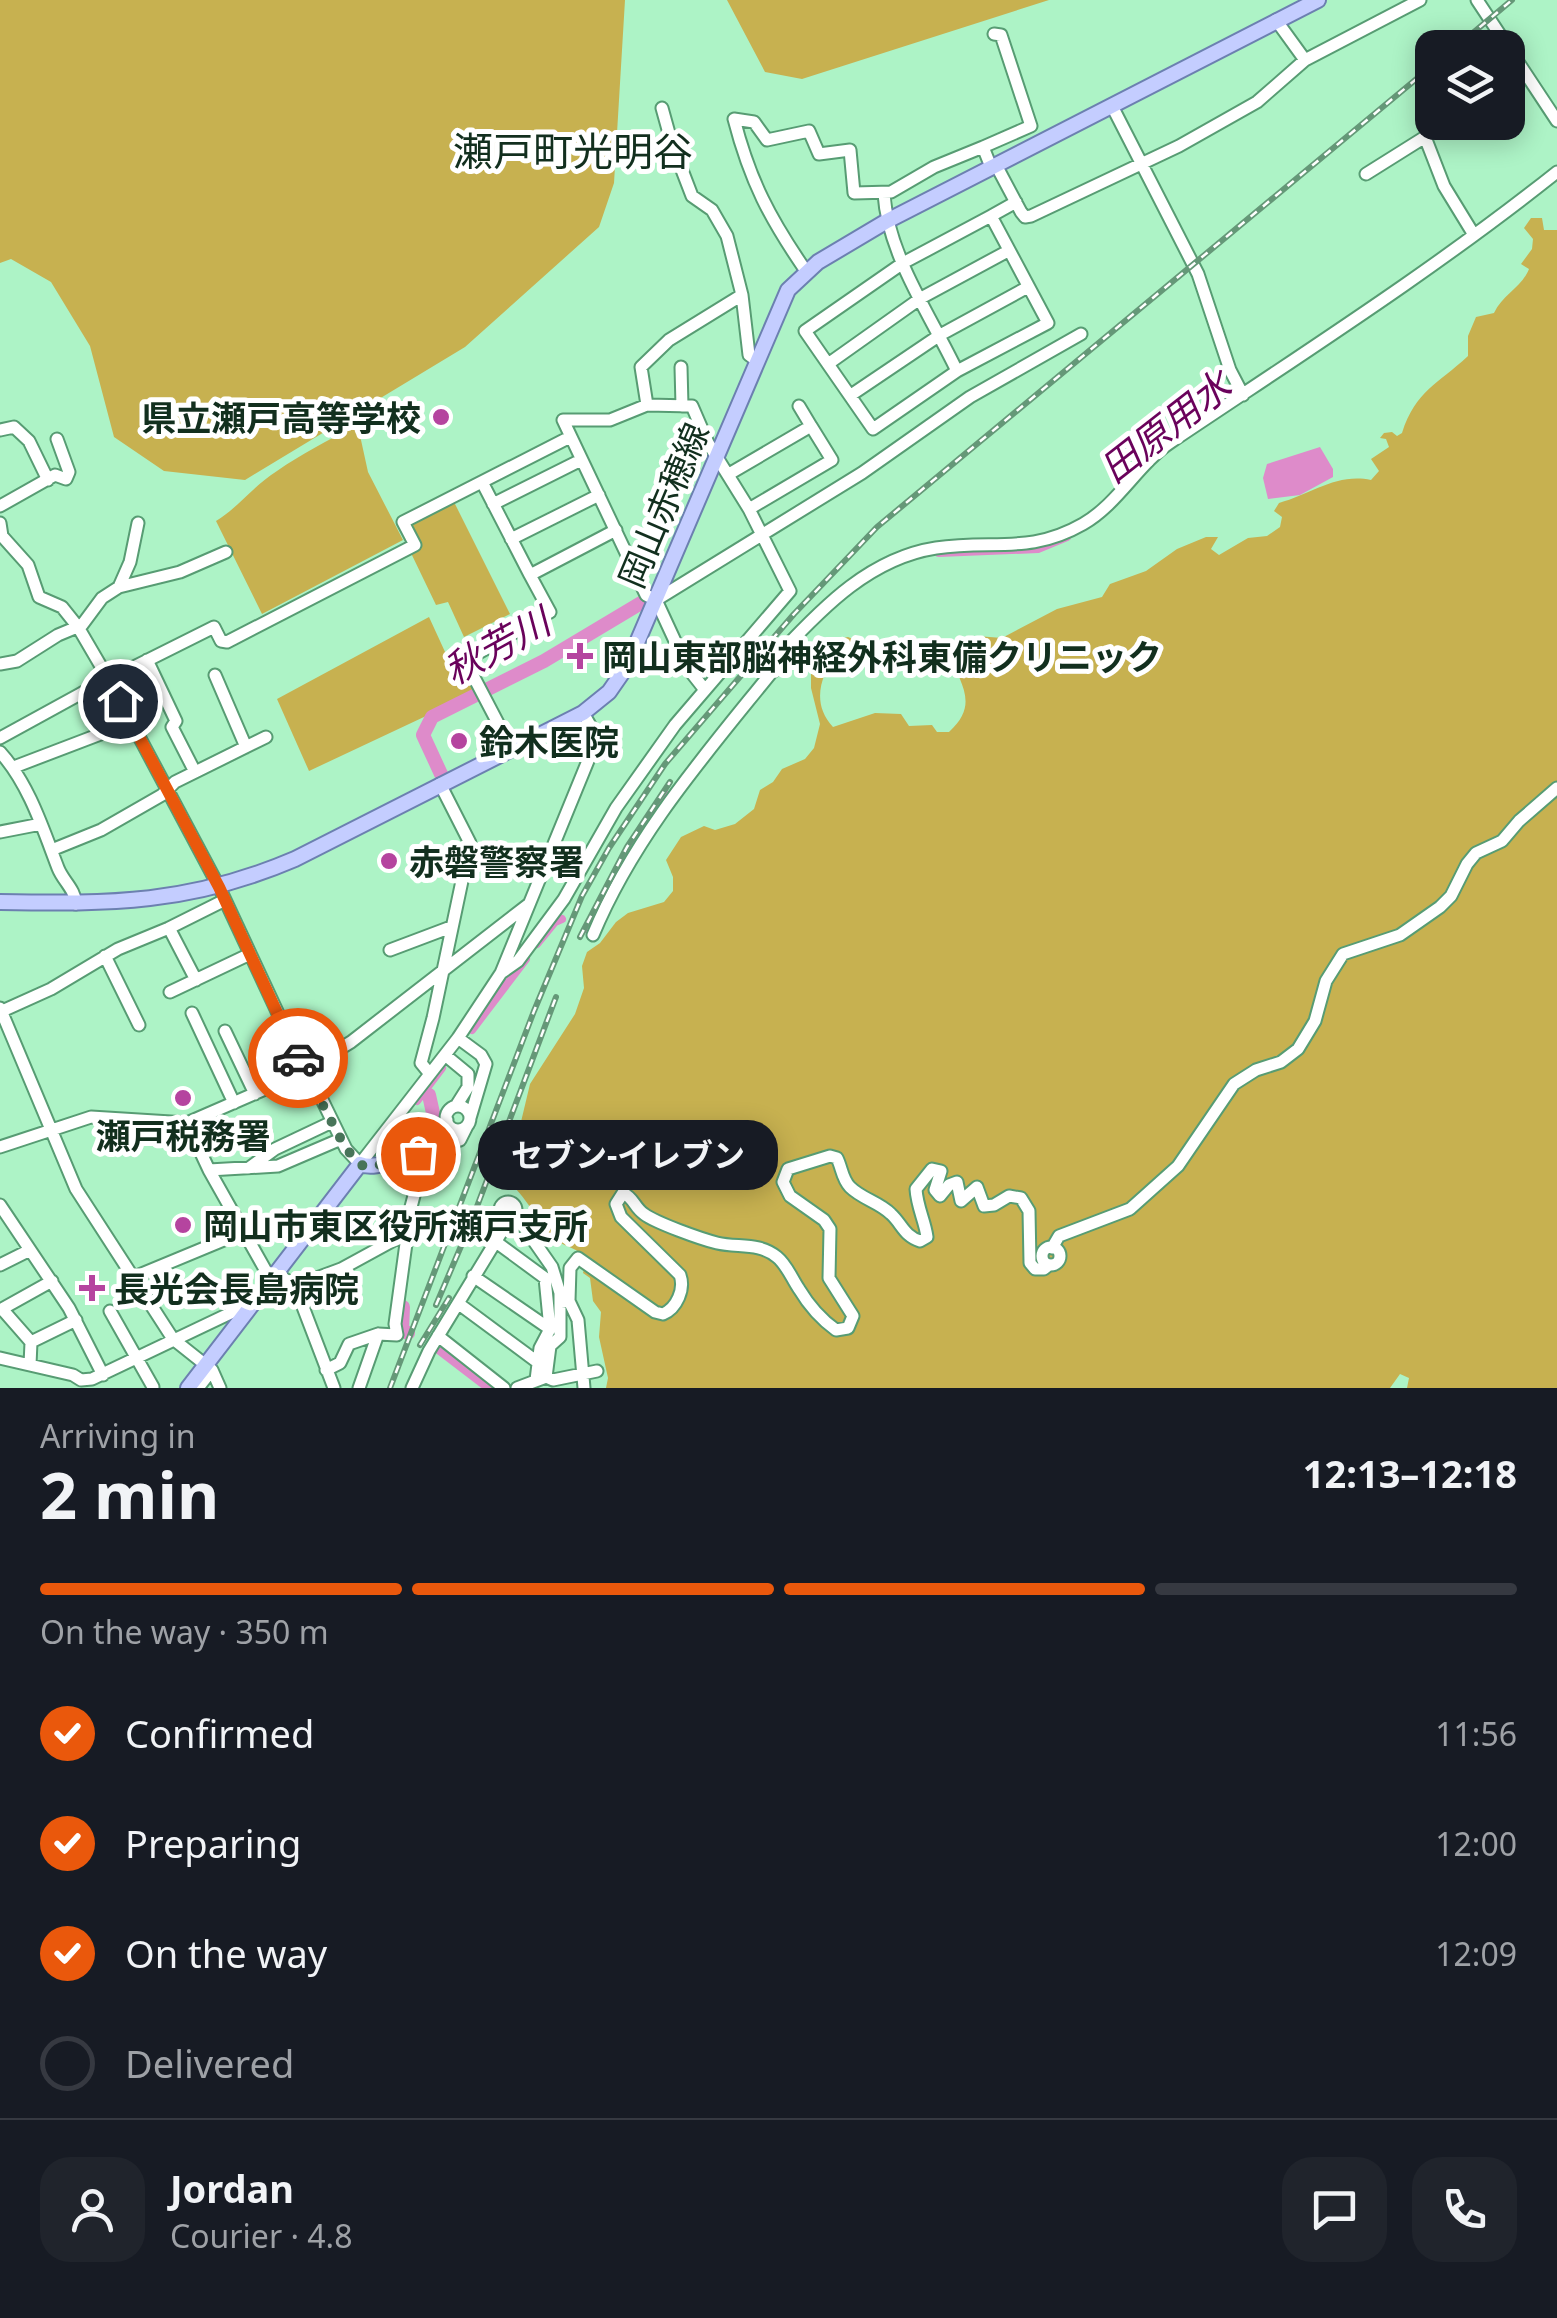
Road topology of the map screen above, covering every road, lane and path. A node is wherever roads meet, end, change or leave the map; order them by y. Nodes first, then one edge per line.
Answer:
1 (1318, 0) edge
2 (1420, 0) edge
3 (1477, 0) edge
4 (1276, 20) junction
5 (994, 34) dead end
6 (1305, 60) junction
7 (1112, 106) junction
8 (662, 108) dead end
9 (1557, 120) edge
10 (982, 147) junction
11 (993, 166) junction
12 (1142, 166) junction
13 (1557, 172) edge
14 (1366, 174) dead end
15 (884, 194) junction
16 (1016, 202) junction
17 (991, 216) junction
18 (887, 222) junction
19 (1474, 234) junction
20 (1008, 251) junction
21 (902, 263) junction
22 (806, 271) junction
23 (1028, 287) junction
24 (742, 295) junction
25 (921, 298) junction
26 (1081, 334) dead end
27 (940, 335) junction
28 (756, 360) junction
29 (828, 364) junction
30 (681, 368) dead end
31 (957, 371) junction
32 (851, 395) junction
33 (1243, 395) junction
34 (647, 404) junction
35 (682, 406) junction
36 (799, 406) dead end
37 (811, 426) junction
38 (0, 430) edge
39 (570, 437) junction
40 (57, 439) dead end
41 (716, 454) junction
42 (581, 460) junction
43 (730, 474) junction
44 (48, 480) junction
45 (482, 482) junction
46 (599, 495) junction
47 (493, 504) junction
48 (0, 506) edge
49 (749, 509) junction
50 (138, 523) dead end
51 (616, 530) junction
52 (762, 534) junction
53 (1, 535) edge
54 (511, 539) junction
55 (226, 552) dead end
56 (530, 575) junction
57 (119, 587) junction
58 (656, 600) junction
59 (78, 626) junction
60 (748, 640) junction
61 (781, 652) junction
62 (147, 660) junction
63 (0, 664) edge
64 (215, 675) dead end
65 (109, 680) junction
66 (701, 686) junction
67 (583, 712) junction
68 (132, 722) junction
69 (266, 737) dead end
70 (0, 738) edge
71 (246, 747) junction
72 (511, 748) junction
73 (0, 752) edge
74 (14, 767) junction
75 (195, 772) junction
76 (440, 784) junction
77 (168, 787) junction
78 (1557, 788) edge
79 (41, 824) junction
80 (0, 832) edge
81 (54, 849) junction
82 (222, 894) junction
83 (0, 902) edge
84 (76, 904) junction
85 (528, 904) junction
86 (451, 926) junction
87 (169, 928) junction
88 (593, 935) dead end
89 (390, 950) dead end
90 (250, 954) junction
91 (105, 956) junction
92 (448, 965) junction
93 (501, 973) junction
94 (196, 980) junction
95 (170, 992) dead end
96 (0, 1010) edge
97 (192, 1013) dead end
98 (139, 1026) dead end
99 (225, 1030) dead end
100 (458, 1038) junction
101 (479, 1053) junction
102 (445, 1055) junction
103 (464, 1069) junction
104 (306, 1070) junction
105 (430, 1074) junction
106 (255, 1094) junction
107 (234, 1104) junction
108 (456, 1106) junction
109 (447, 1120) junction
110 (332, 1122) junction
111 (468, 1122) junction
112 (188, 1123) junction
113 (51, 1130) junction
114 (341, 1139) junction
115 (0, 1147) edge
116 (438, 1151) junction
117 (360, 1164) junction
118 (248, 1168) junction
119 (209, 1170) junction
120 (437, 1180) dead end
121 (0, 1205) edge
122 (243, 1232) junction
123 (407, 1233) junction
124 (496, 1242) junction
125 (30, 1250) junction
126 (0, 1264) edge
127 (273, 1276) junction
128 (473, 1276) junction
129 (132, 1278) junction
130 (52, 1281) junction
131 (295, 1286) junction
132 (256, 1301) junction
133 (565, 1301) junction
134 (459, 1304) junction
135 (1, 1310) edge
136 (110, 1311) dead end
137 (76, 1320) junction
138 (550, 1329) junction
139 (378, 1334) junction
140 (438, 1336) junction
141 (174, 1338) junction
142 (30, 1342) junction
143 (0, 1358) edge
144 (136, 1359) junction
145 (536, 1361) junction
146 (30, 1365) junction
147 (209, 1368) junction
148 (326, 1370) junction
149 (597, 1372) dead end
150 (582, 1374) junction
151 (103, 1375) junction
152 (551, 1381) edge
153 (81, 1384) edge
154 (152, 1387) edge
155 (188, 1388) edge
156 (198, 1388) edge
157 (220, 1388) edge
158 (334, 1388) edge
159 (359, 1388) edge
160 (412, 1388) edge
161 (504, 1388) edge
162 (517, 1388) edge
163 (584, 1388) edge

1 - 4 main road, 岡山赤穂線
2 - 6 street
3 - 9 street
4 - 6 street
4 - 7 main road, 岡山赤穂線
5 - 10 street
6 - 12 street
7 - 11 main road, 岡山赤穂線
7 - 12 street
8 - 24 street
10 - 11 street
10 - 15 street
11 - 16 street
11 - 18 main road, 岡山赤穂線
12 - 16 street
12 - 33 street
13 - 19 street
14 - 19 street
15 - 18 street
15 - 22 street
16 - 17 street
17 - 20 street
17 - 21 street
18 - 21 street
18 - 22 main road, 岡山赤穂線
19 - 33 street
20 - 23 street
20 - 25 street
21 - 25 street
21 - 29 street
22 - 28 main road, 岡山赤穂線
23 - 27 street
23 - 31 street
24 - 28 street
24 - 34 street
25 - 27 street
25 - 29 street
26 - 52 street
27 - 31 street
27 - 32 street
28 - 41 main road, 岡山赤穂線
29 - 32 street
30 - 35 street
31 - 32 street
33 - 61 street
34 - 35 street
34 - 39 street
35 - 41 street
36 - 37 street
37 - 43 street
37 - 49 street
38 - 44 street
39 - 42 street
39 - 45 street
40 - 44 street
41 - 43 street
41 - 58 main road, 岡山赤穂線
42 - 46 street
42 - 47 street
43 - 49 street
44 - 48 street
45 - 47 street
45 - 62 street
46 - 51 street
46 - 54 street
47 - 54 street
49 - 52 street
50 - 57 street
51 - 56 street
51 - 58 street
52 - 58 street
52 - 60 street
53 - 59 street
54 - 56 street
55 - 57 street
56 - 72 street
57 - 59 street
58 - 66 street
58 - 67 main road, 岡山赤穂線
59 - 63 street
59 - 65 street
60 - 61 street
60 - 66 street
61 - 88 street
62 - 65 street
62 - 75 street
64 - 71 street
65 - 68 street
65 - 70 street
66 - 93 street
67 - 72 main road, 岡山赤穂線
67 - 85 street
68 - 74 street
68 - 77 street
69 - 71 street
71 - 75 street
72 - 76 main road, 岡山赤穂線
73 - 74 street
74 - 79 street
75 - 77 street
76 - 82 main road, 岡山赤穂線
76 - 86 street
77 - 81 street
77 - 82 street
78 - 133 street
79 - 80 street
79 - 81 street
81 - 84 street
82 - 84 main road, 岡山赤穂線
82 - 87 street
82 - 90 street
83 - 84 main road, 岡山赤穂線
85 - 92 street
85 - 93 street
86 - 89 street
86 - 92 street
87 - 91 street
87 - 94 street
90 - 94 street
90 - 104 street
91 - 96 street
91 - 98 street
92 - 104 street
92 - 105 street
93 - 100 street
94 - 95 street
96 - 113 street
97 - 107 street
99 - 106 street
100 - 101 street
100 - 102 street
101 - 103 street
101 - 111 street
102 - 103 street
102 - 105 street
103 - 108 street
104 - 106 street
104 - 110 street
105 - 117 street
106 - 107 street
107 - 112 street
108 - 109 street
108 - 111 street
109 - 111 street
109 - 116 street
110 - 114 street
110 - 118 street
111 - 116 street
112 - 113 street
112 - 119 street
113 - 115 street
113 - 129 street
114 - 117 street
114 - 118 street
116 - 117 main road
116 - 120 street
116 - 123 street
117 - 127 main road
118 - 119 street
119 - 122 street
121 - 125 street
122 - 127 street
122 - 129 street
123 - 131 street
123 - 139 street
124 - 128 street
124 - 133 street
124 - 138 street
125 - 126 street
125 - 130 street
127 - 131 street
127 - 132 main road
128 - 134 street
128 - 138 street
129 - 141 street
130 - 135 street
130 - 137 street
131 - 148 street
132 - 141 street
132 - 147 main road
133 - 150 street
133 - 152 street
134 - 140 street
134 - 145 street
135 - 142 street
136 - 144 street
137 - 142 street
137 - 151 street
138 - 145 street
139 - 148 street
139 - 159 street
140 - 160 street
140 - 161 street
141 - 144 street
141 - 147 street
142 - 146 street
143 - 146 street
144 - 151 street
144 - 154 street
145 - 152 street
146 - 153 street
147 - 155 main road
147 - 156 street
147 - 157 street
148 - 158 street
149 - 150 street
150 - 152 street
150 - 163 street
151 - 153 street
152 - 162 street

